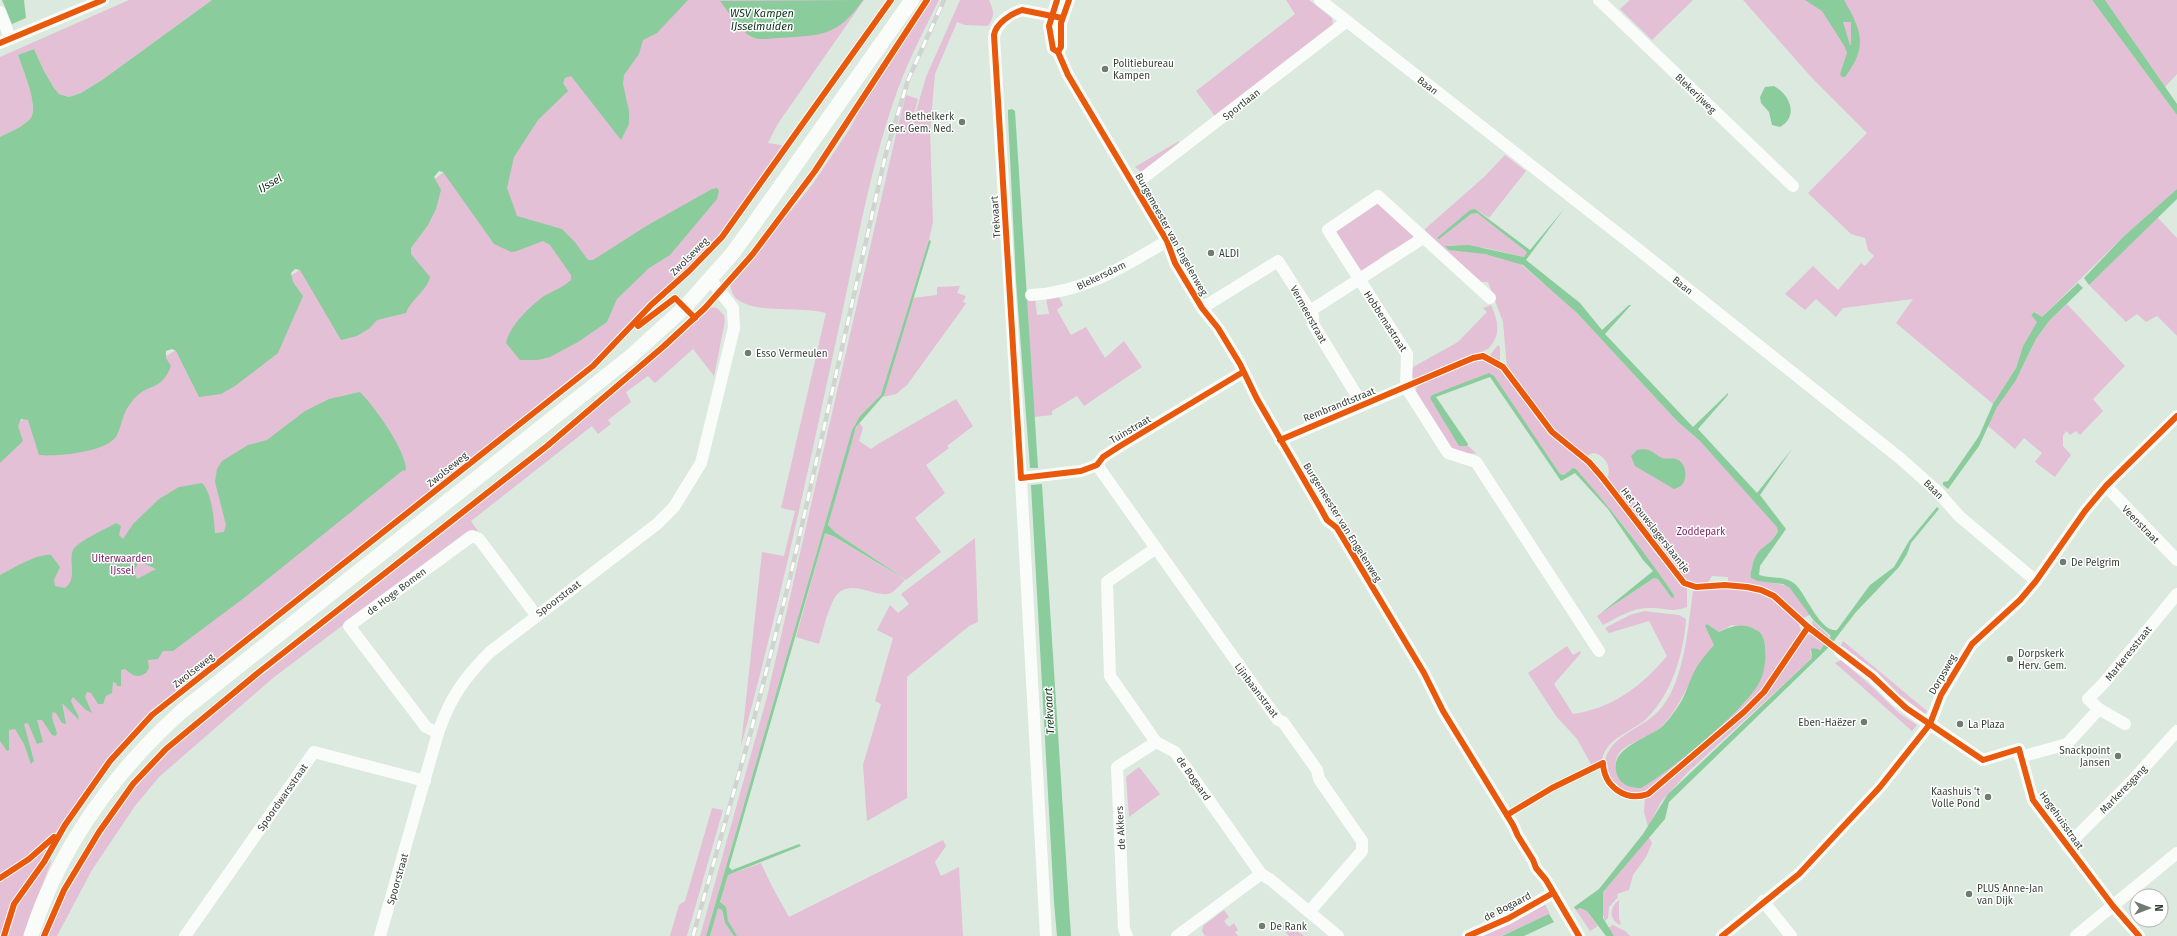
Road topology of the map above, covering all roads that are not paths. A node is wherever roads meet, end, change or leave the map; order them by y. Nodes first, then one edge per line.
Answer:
1 (103, 0) edge
2 (912, 0) edge
3 (1057, 0) edge
4 (1069, 0) edge
5 (1320, 0) edge
6 (1599, 0) edge
7 (0, 12) edge
8 (1057, 16) junction
9 (1347, 21) junction
10 (5, 41) edge
11 (1134, 185) junction
12 (1793, 186) dead end
13 (1423, 238) junction
14 (1167, 241) junction
15 (710, 279) junction
16 (1359, 280) junction
17 (1031, 295) dead end
18 (1490, 298) dead end
19 (1206, 305) junction
20 (1310, 311) junction
21 (1243, 372) junction
22 (1406, 387) junction
23 (1362, 404) junction
24 (2177, 416) edge
25 (1280, 440) junction
26 (1097, 465) junction
27 (1021, 478) junction
28 (2106, 486) junction
29 (1156, 548) junction
30 (2177, 560) edge
31 (2036, 581) junction
32 (2177, 594) edge
33 (536, 615) junction
34 (1598, 651) dead end
35 (1840, 652) dead end
36 (2099, 710) junction
37 (1930, 724) junction
38 (2125, 724) dead end
39 (2177, 731) edge
40 (438, 733) junction
41 (1156, 742) junction
42 (2020, 756) junction
43 (425, 781) junction
44 (2067, 846) junction
45 (2177, 853) edge
46 (1261, 874) junction
47 (1553, 893) junction
48 (1763, 901) junction
49 (2113, 906) junction
50 (1309, 912) junction
51 (31, 936) edge
52 (185, 936) edge
53 (380, 936) edge
54 (1046, 936) edge
55 (1127, 936) edge
56 (1177, 936) edge
57 (1338, 936) edge
58 (1468, 936) edge
59 (1579, 936) edge
60 (1722, 936) edge
61 (1791, 936) edge
62 (2076, 936) edge
63 (2139, 936) edge

1 - 10 street
2 - 15 main road
3 - 8 street
4 - 8 street
5 - 9 street, Baan
6 - 12 street, Blekerijweg
7 - 10 street
8 - 11 street, Burgemeester van Engelenweg
8 - 27 street, Trekvaart
9 - 11 street, Sportlaan
9 - 31 street, Baan
11 - 14 street, Burgemeester van Engelenweg
13 - 16 street, Hobbemastraat
13 - 16 street, Hobbemastraat
13 - 18 street, Hobbemastraat
14 - 17 street, Blekersdam
14 - 19 street, Burgemeester van Engelenweg
15 - 33 street, Spoorstraat
15 - 51 main road
16 - 20 street, Hobbemastraat
16 - 22 street, Hobbemastraat
19 - 20 street, Vermeerstraat
19 - 21 street, Burgemeester van Engelenweg
20 - 23 street, Vermeerstraat
21 - 25 street, Burgemeester van Engelenweg
21 - 26 street, Tuinstraat
22 - 23 street, Rembrandtstraat
22 - 34 street
23 - 25 street, Rembrandtstraat
24 - 28 street, Dorpsweg
25 - 47 street, Burgemeester van Engelenweg
26 - 27 street, Tuinstraat
26 - 29 street, Lijnbaanstraat
27 - 54 street, Trekvaart
28 - 30 street, Veenstraat
28 - 31 street, Dorpsweg
29 - 41 street, de Bogaard
29 - 50 street, Lijnbaanstraat
31 - 37 street, Dorpsweg
32 - 36 street, Markeresstraat
33 - 40 street, Spoorstraat
33 - 40 street, de Hoge Bomen
35 - 37 street
36 - 38 street
36 - 42 street
37 - 42 street
37 - 48 street, Dorpsweg
39 - 44 street, Markeresgang
40 - 43 street, Spoorstraat
41 - 46 street, de Bogaard
41 - 55 street, de Akkers
42 - 44 street, Hogehuisstraat
43 - 52 street, Spoordwarsstraat
43 - 53 street, Spoorstraat
44 - 49 street, Hogehuisstraat
45 - 49 street
46 - 50 street, de Bogaard
46 - 56 street
47 - 58 street, de Bogaard
47 - 59 street, Burgemeester van Engelenweg
48 - 60 street, Dorpsweg
48 - 61 street
49 - 62 street
49 - 63 street, Hogehuisstraat
50 - 57 street, de Bogaard

